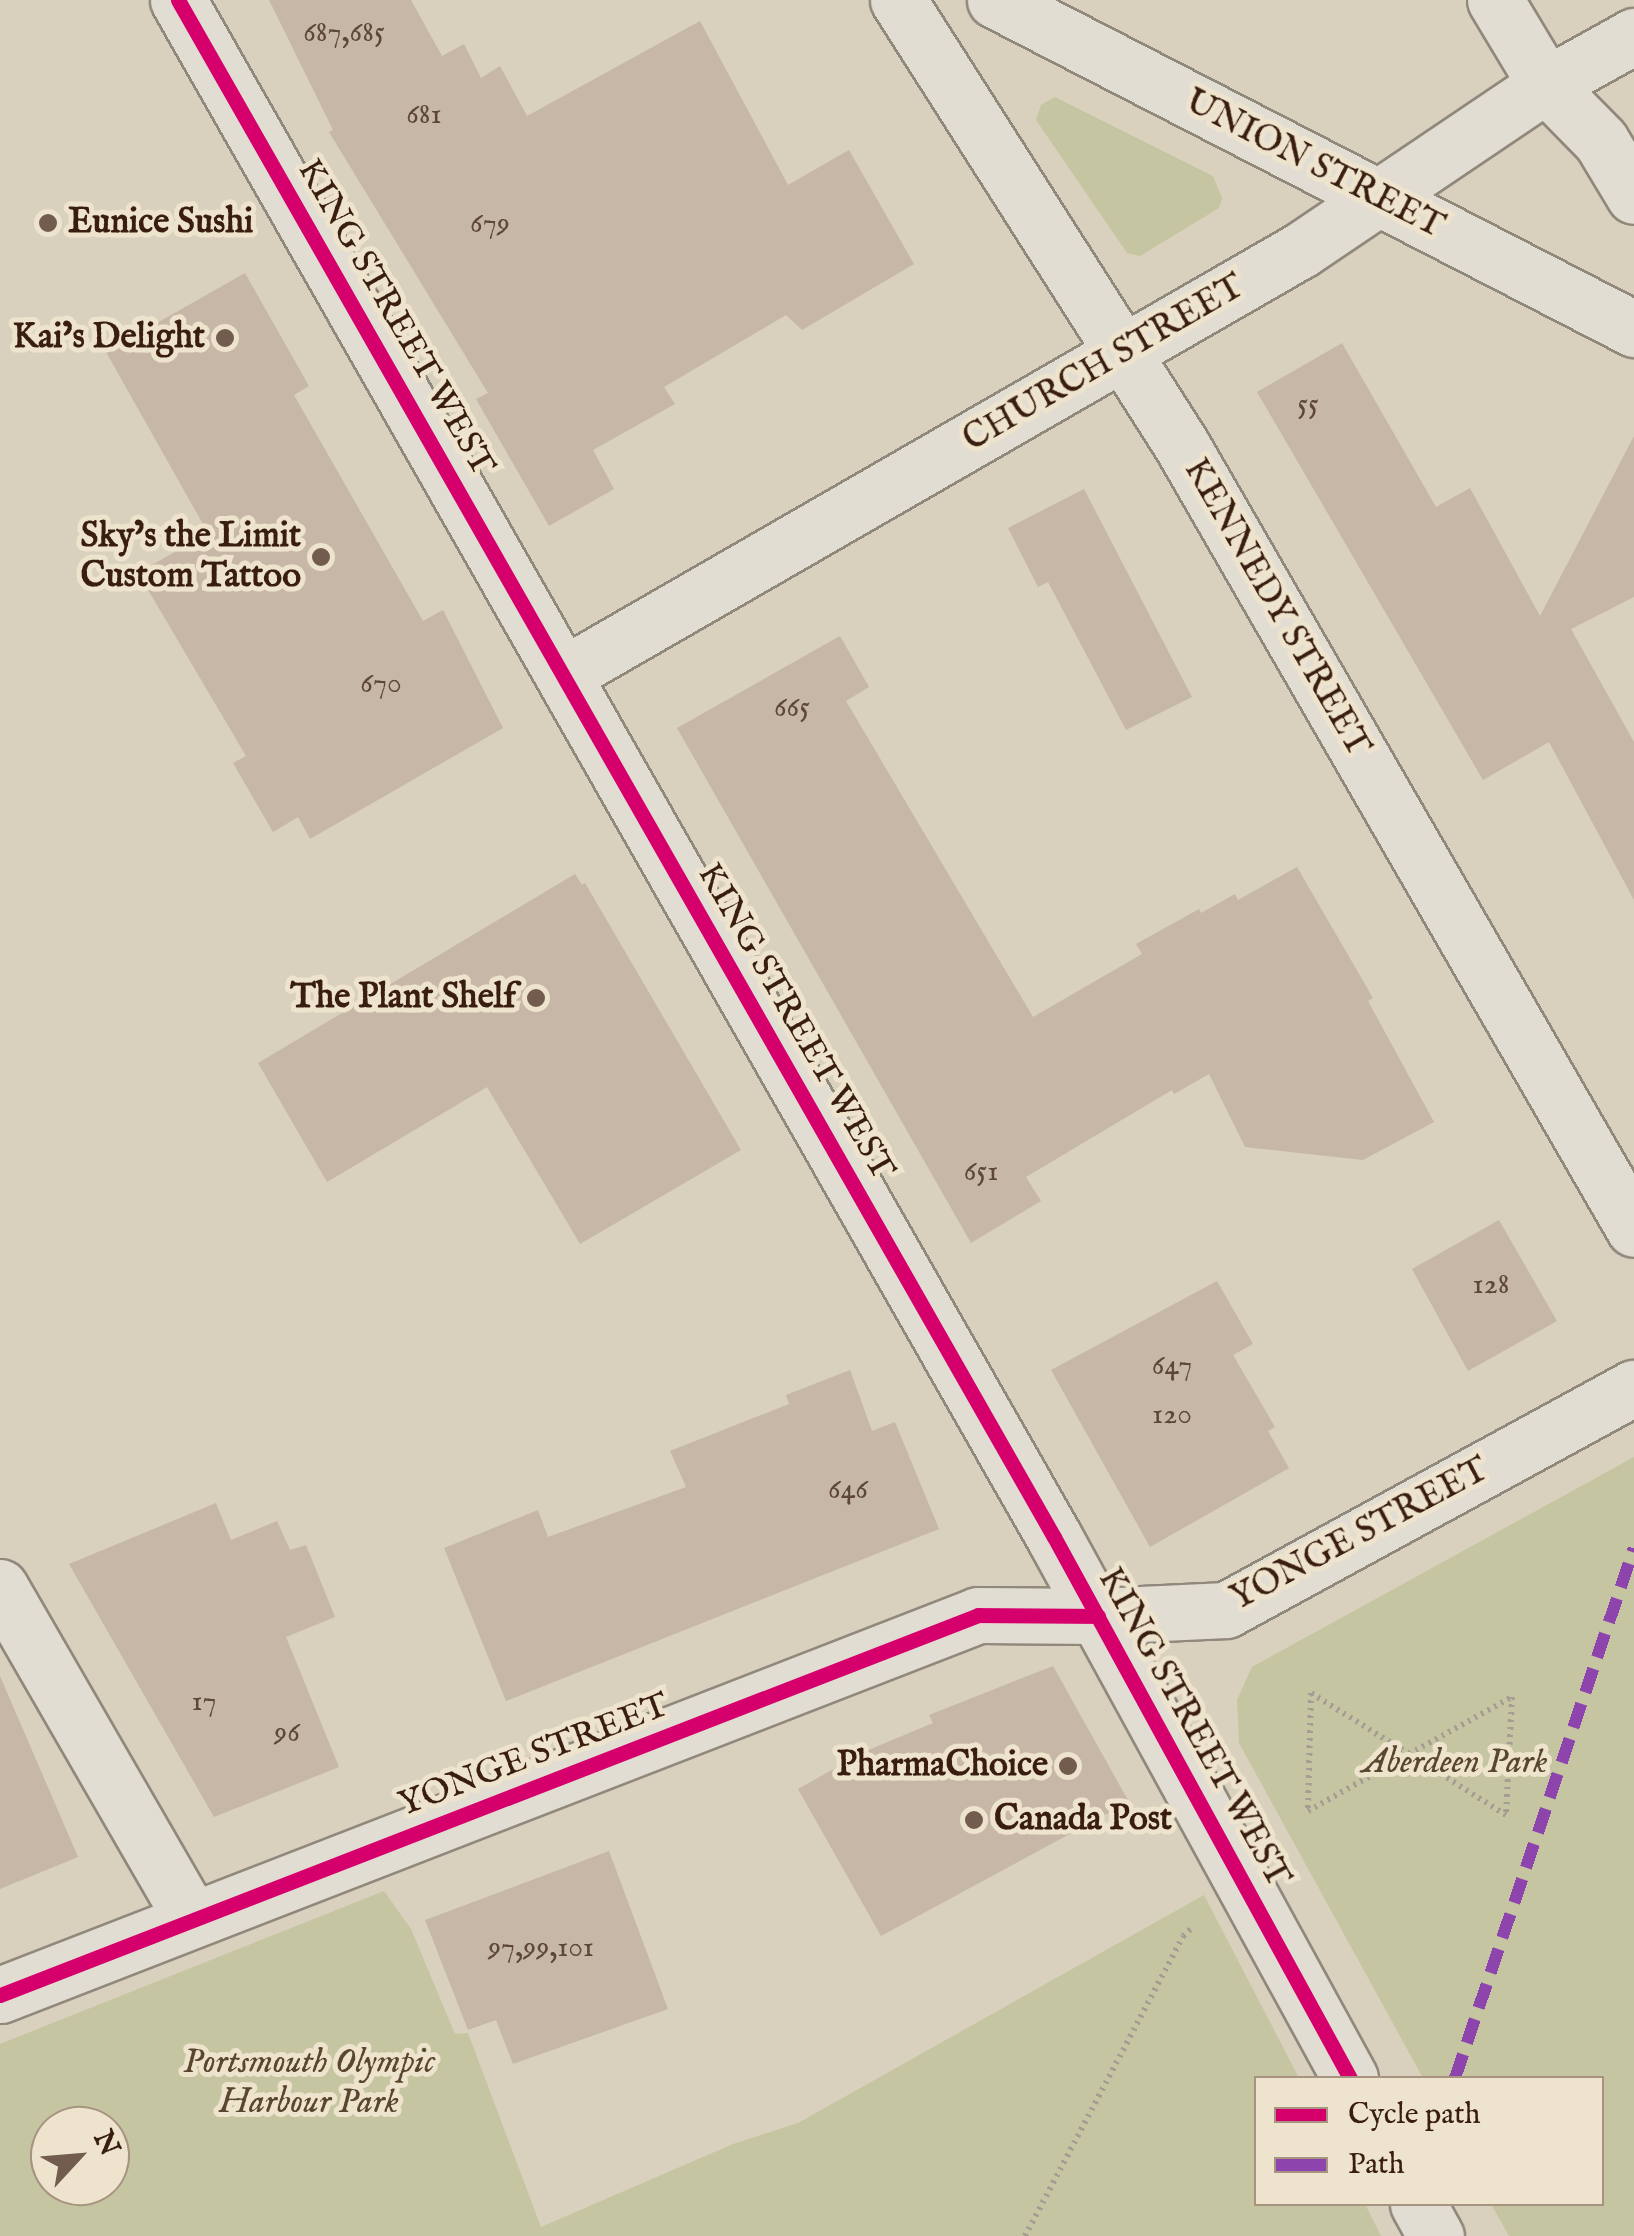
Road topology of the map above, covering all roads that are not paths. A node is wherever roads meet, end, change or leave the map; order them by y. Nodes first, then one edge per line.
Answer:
1 (178, 0) edge
2 (898, 0) edge
3 (995, 0) edge
4 (1495, 0) edge
5 (1634, 36) edge
6 (1546, 85) junction
7 (1634, 196) edge
8 (1378, 198) junction
9 (1634, 329) edge
10 (1124, 353) junction
11 (562, 675) junction
12 (1634, 1229) edge
13 (1634, 1388) edge
14 (0, 1586) edge
15 (1098, 1616) junction
16 (192, 1919) junction
17 (0, 1995) edge
18 (1349, 2076) edge
19 (1419, 2206) edge
20 (1436, 2236) edge

1 - 11 street, KING STREET WEST
2 - 10 street, KENNEDY STREET
3 - 8 street, UNION STREET
4 - 6 street
5 - 6 street, CHURCH STREET
6 - 7 street
6 - 8 street, CHURCH STREET
8 - 9 street, UNION STREET
8 - 10 street, CHURCH STREET
10 - 11 street, CHURCH STREET
10 - 12 street, KENNEDY STREET
11 - 15 street, KING STREET WEST
13 - 15 street, YONGE STREET
14 - 16 street
15 - 16 street, YONGE STREET
15 - 18 street, KING STREET WEST
16 - 17 street, YONGE STREET
19 - 20 street

